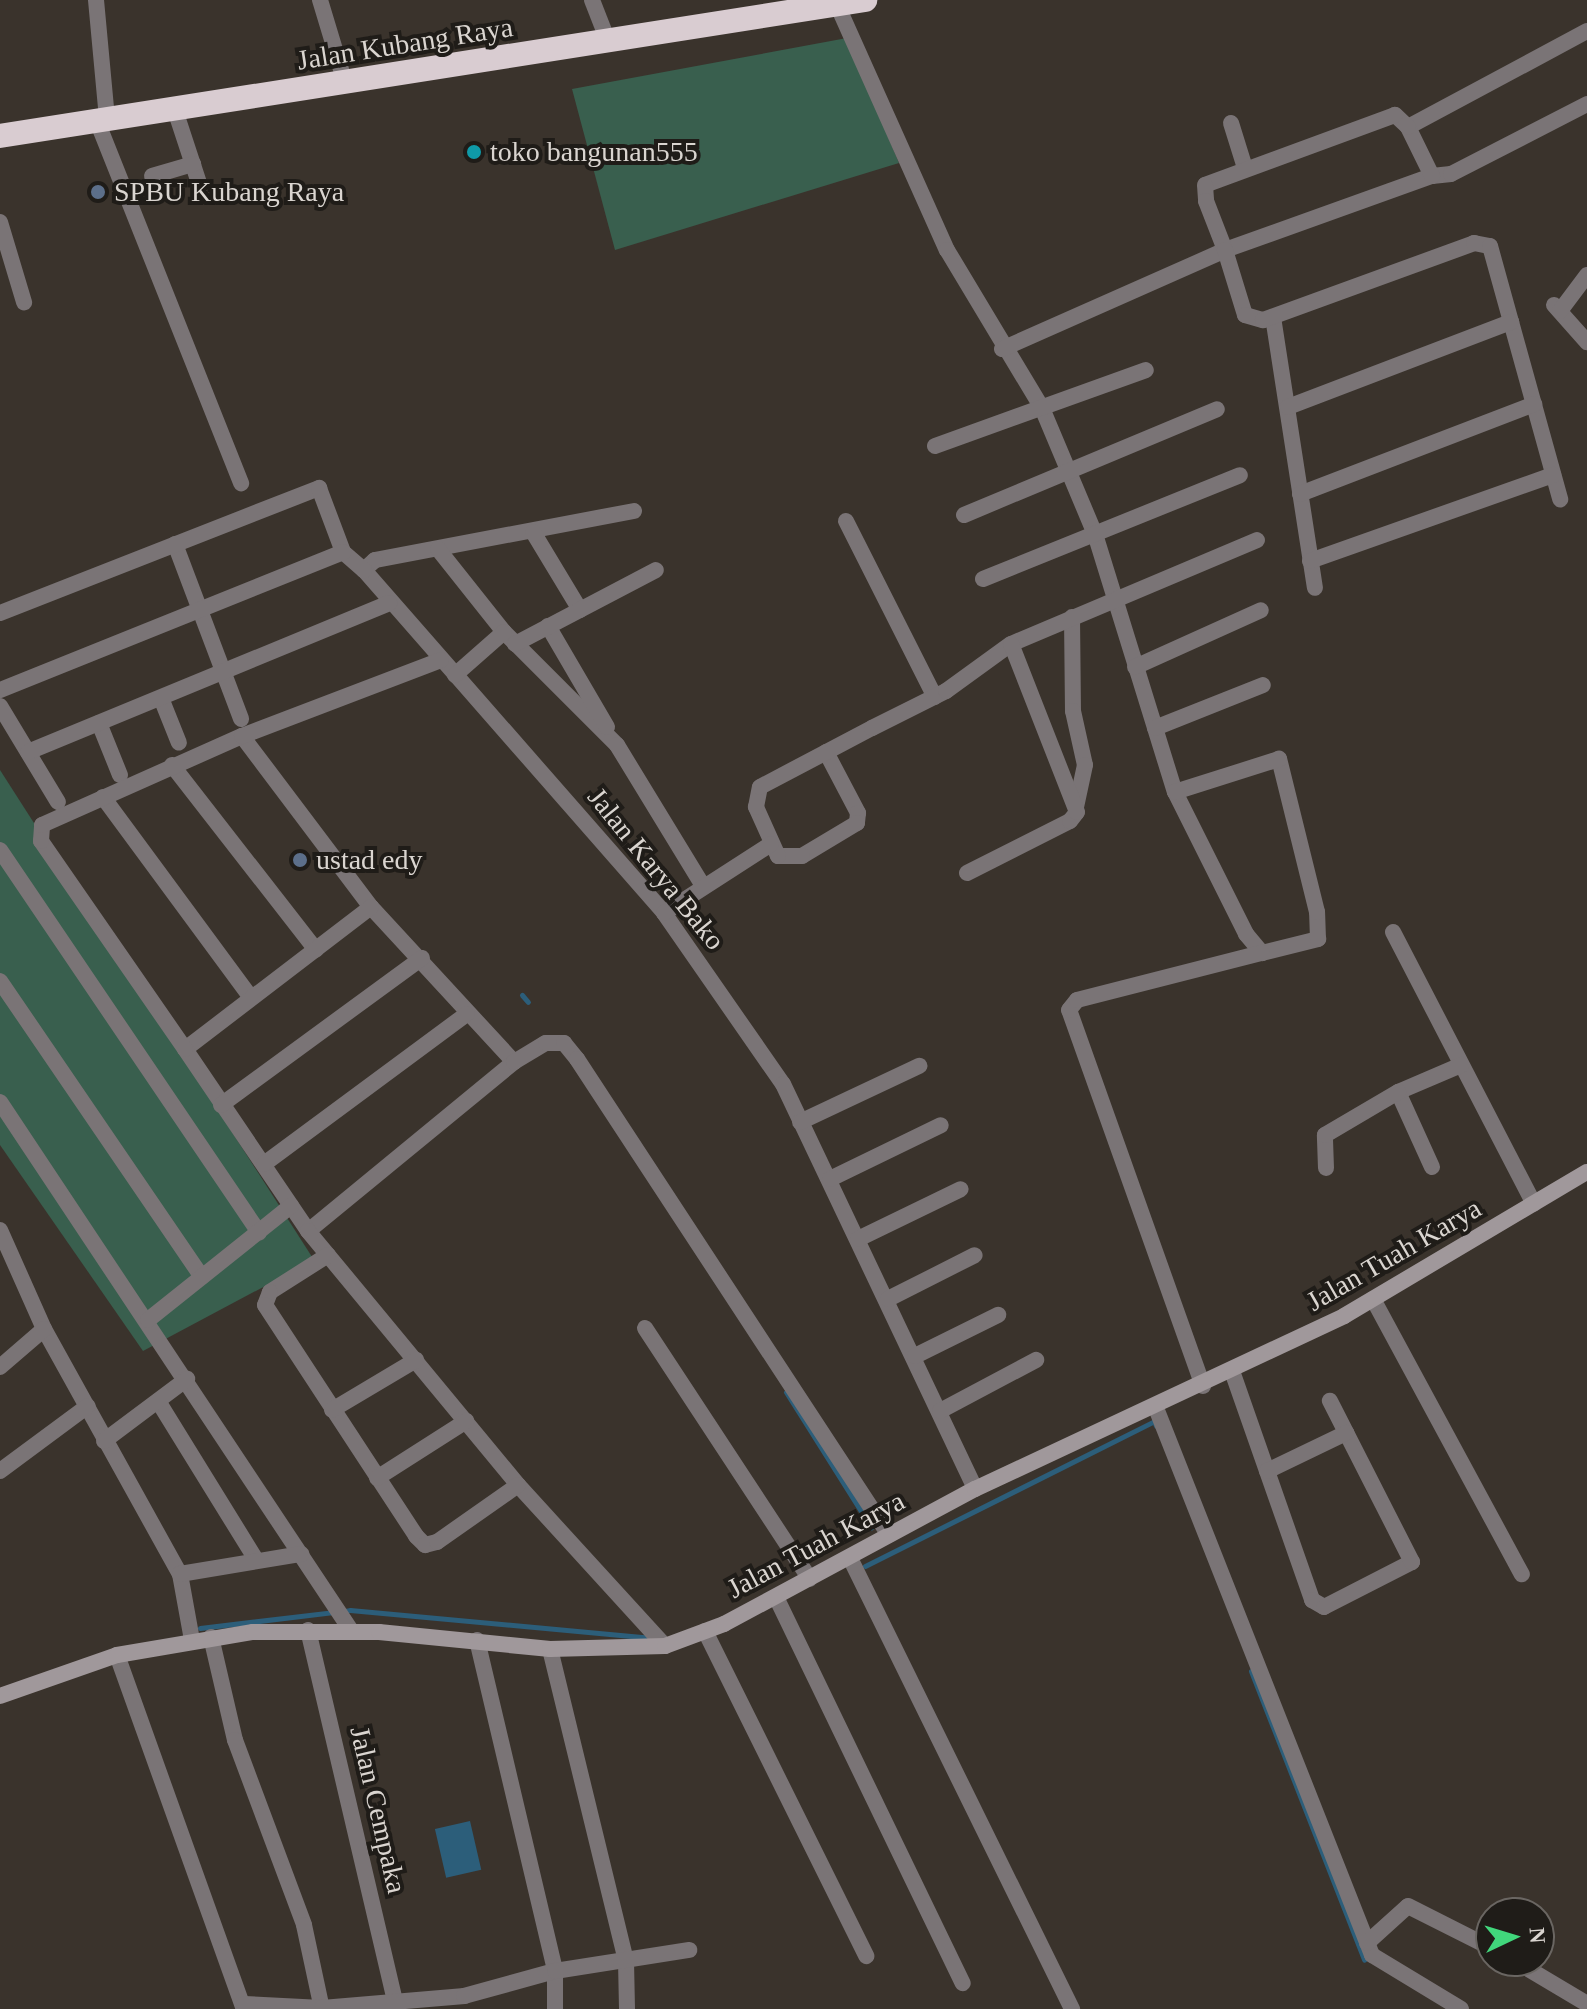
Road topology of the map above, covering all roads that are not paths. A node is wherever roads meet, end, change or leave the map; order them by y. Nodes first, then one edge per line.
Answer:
1 (96, 0) edge
2 (320, 0) edge
3 (592, 0) edge
4 (865, 0) edge
5 (836, 2) edge
6 (1587, 31) edge
7 (608, 41) junction
8 (345, 83) junction
9 (1587, 104) edge
10 (175, 110) junction
11 (102, 120) junction
12 (1231, 123) dead end
13 (1408, 127) junction
14 (0, 136) edge
15 (193, 164) junction
16 (1245, 168) junction
17 (152, 176) dead end
18 (1432, 176) junction
19 (200, 186) dead end
20 (0, 222) edge
21 (1225, 250) junction
22 (1587, 275) edge
23 (24, 302) dead end
24 (1273, 317) junction
25 (1511, 322) junction
26 (1587, 342) edge
27 (1002, 349) junction
28 (1146, 370) dead end
29 (1534, 404) junction
30 (1288, 407) junction
31 (1042, 408) junction
32 (1217, 409) dead end
33 (935, 446) dead end
34 (1068, 473) junction
35 (1240, 475) dead end
36 (1553, 475) junction
37 (241, 483) dead end
38 (1300, 494) junction
39 (1560, 499) dead end
40 (634, 511) dead end
41 (964, 515) dead end
42 (846, 521) dead end
43 (533, 532) junction
44 (1095, 534) junction
45 (1257, 540) dead end
46 (175, 544) junction
47 (438, 549) junction
48 (343, 552) junction
49 (1310, 561) junction
50 (364, 570) junction
51 (656, 570) dead end
52 (983, 579) dead end
53 (1315, 588) dead end
54 (1113, 598) junction
55 (390, 603) junction
56 (200, 608) junction
57 (580, 610) junction
58 (1261, 610) dead end
59 (0, 613) edge
60 (1072, 617) junction
61 (548, 626) junction
62 (509, 638) junction
63 (1011, 644) junction
64 (441, 660) junction
65 (1135, 667) junction
66 (223, 672) junction
67 (455, 675) junction
68 (1263, 685) dead end
69 (0, 690) edge
70 (935, 697) junction
71 (161, 698) junction
72 (0, 706) edge
73 (99, 723) junction
74 (241, 727) junction
75 (1155, 728) junction
76 (179, 743) dead end
77 (617, 745) junction
78 (28, 752) junction
79 (826, 752) junction
80 (172, 765) junction
81 (120, 775) dead end
82 (1175, 792) junction
83 (103, 797) junction
84 (58, 802) dead end
85 (1076, 807) junction
86 (771, 844) junction
87 (0, 850) edge
88 (967, 873) dead end
89 (703, 886) junction
90 (371, 907) junction
91 (664, 913) junction
92 (1393, 932) dead end
93 (316, 950) junction
94 (1262, 953) junction
95 (422, 958) junction
96 (0, 981) edge
97 (249, 995) junction
98 (467, 1014) junction
99 (185, 1049) junction
100 (514, 1062) junction
101 (1461, 1065) junction
102 (919, 1066) dead end
103 (1398, 1092) junction
104 (0, 1102) edge
105 (221, 1105) junction
106 (800, 1122) junction
107 (941, 1125) dead end
108 (264, 1164) junction
109 (1432, 1167) dead end
110 (1326, 1168) dead end
111 (1587, 1172) edge
112 (830, 1179) junction
113 (961, 1189) dead end
114 (1534, 1204) junction
115 (291, 1206) junction
116 (308, 1231) junction
117 (259, 1232) junction
118 (1, 1233) edge
119 (858, 1239) junction
120 (328, 1255) junction
121 (975, 1255) dead end
122 (7, 1268) edge
123 (202, 1277) junction
124 (888, 1299) junction
125 (1373, 1299) junction
126 (998, 1315) dead end
127 (148, 1320) junction
128 (645, 1328) dead end
129 (44, 1329) junction
130 (915, 1356) junction
131 (416, 1360) junction
132 (1036, 1360) dead end
133 (0, 1367) edge
134 (1232, 1371) junction
135 (187, 1379) junction
136 (1203, 1386) junction
137 (158, 1401) junction
138 (1330, 1401) dead end
139 (88, 1406) junction
140 (1156, 1408) junction
141 (332, 1410) junction
142 (940, 1411) junction
143 (466, 1421) junction
144 (1346, 1433) junction
145 (104, 1441) junction
146 (0, 1471) edge
147 (1267, 1471) junction
148 (377, 1478) junction
149 (518, 1485) junction
150 (975, 1489) junction
151 (889, 1535) junction
152 (301, 1554) junction
153 (255, 1558) junction
154 (850, 1558) junction
155 (180, 1574) junction
156 (1522, 1574) dead end
157 (810, 1579) junction
158 (776, 1597) junction
159 (308, 1630) junction
160 (705, 1631) junction
161 (352, 1632) junction
162 (211, 1637) junction
163 (192, 1640) junction
164 (477, 1640) junction
165 (665, 1646) junction
166 (550, 1649) junction
167 (117, 1655) junction
168 (0, 1696) edge
169 (1475, 1940) edge
170 (1367, 1943) junction
171 (689, 1950) dead end
172 (866, 1956) dead end
173 (626, 1961) junction
174 (555, 1971) junction
175 (1540, 1977) edge
176 (963, 1983) dead end
177 (464, 2002) edge
178 (244, 2006) edge
179 (397, 2006) edge
180 (1586, 2007) edge
181 (322, 2008) edge
182 (555, 2009) edge
183 (627, 2009) edge
184 (1072, 2009) edge
185 (1461, 2009) edge

1 - 11 street
2 - 8 street
3 - 7 street
4 - 5 highway, Jalan Kubang Raya
5 - 7 highway, Jalan Kubang Raya
5 - 27 street
6 - 13 street
7 - 8 highway, Jalan Kubang Raya
8 - 10 highway, Jalan Kubang Raya
9 - 18 street
10 - 11 highway, Jalan Kubang Raya
10 - 15 street
11 - 14 highway, Jalan Kubang Raya
11 - 37 street
12 - 16 street
13 - 16 street
13 - 18 street
15 - 17 street
15 - 19 street
16 - 21 street
18 - 21 street
20 - 23 street
21 - 24 street
21 - 27 street
22 - 26 street
24 - 25 street
24 - 30 street
25 - 29 street
25 - 30 street
27 - 31 street
28 - 31 street
29 - 36 street
29 - 38 street
30 - 38 street
31 - 33 street
31 - 34 street
32 - 34 street
34 - 41 street
34 - 44 street
35 - 44 street
36 - 39 street
36 - 49 street
38 - 49 street
40 - 43 street
42 - 70 street
43 - 47 street
43 - 57 street
44 - 52 street
44 - 54 street
45 - 54 street
46 - 48 street
46 - 56 street
46 - 59 street
47 - 50 street
47 - 62 street
48 - 50 street, Jalan Karya Bako
48 - 56 street
49 - 53 street
50 - 55 street, Jalan Karya Bako
51 - 57 street
54 - 60 street
54 - 65 street
55 - 64 street, Jalan Karya Bako
55 - 66 street
56 - 66 street
56 - 69 street
57 - 61 street
58 - 65 street
60 - 63 street
60 - 85 street
61 - 62 street
61 - 77 street
62 - 67 street
62 - 77 street
63 - 70 street
63 - 85 street
64 - 67 street, Jalan Karya Bako
64 - 74 street
65 - 75 street
66 - 71 street
66 - 74 street
67 - 91 street, Jalan Karya Bako
68 - 75 street
70 - 79 street
71 - 73 street
71 - 76 street
72 - 78 street
73 - 78 street
73 - 81 street
74 - 80 street
74 - 90 street
75 - 82 street
77 - 89 street
78 - 84 street
79 - 86 street
79 - 86 street
80 - 83 street
80 - 93 street
82 - 94 street
82 - 94 street
83 - 97 street
83 - 99 street
85 - 88 street
86 - 89 street
87 - 117 street
89 - 91 street
90 - 93 street
90 - 95 street
91 - 106 street, Jalan Karya Bako
92 - 101 street
93 - 97 street
94 - 136 street
95 - 98 street
95 - 105 street
96 - 123 street
97 - 99 street
98 - 100 street
98 - 108 street
99 - 105 street
100 - 116 street
100 - 151 street
101 - 103 street
101 - 114 street
102 - 106 street
103 - 109 street
103 - 110 street
104 - 127 street
105 - 108 street
106 - 112 street, Jalan Karya Bako
107 - 112 street
108 - 115 street
111 - 114 main road, Jalan Tuah Karya
112 - 119 street, Jalan Karya Bako
113 - 119 street
114 - 125 main road, Jalan Tuah Karya
115 - 116 street
115 - 117 street
116 - 120 street
117 - 123 street
118 - 122 street
119 - 124 street, Jalan Karya Bako
120 - 131 street
120 - 141 street
121 - 124 street
122 - 129 street
123 - 127 street
124 - 130 street, Jalan Karya Bako
125 - 134 main road, Jalan Tuah Karya
125 - 156 street
126 - 130 street
127 - 135 street
128 - 157 street
129 - 133 street
129 - 139 street
130 - 142 street, Jalan Karya Bako
131 - 141 street
131 - 143 street
132 - 142 street
134 - 136 main road, Jalan Tuah Karya
134 - 147 street
135 - 137 street
135 - 152 street
136 - 140 main road, Jalan Tuah Karya
137 - 145 street
137 - 153 street
138 - 144 street
139 - 145 street
139 - 146 street
140 - 150 main road, Jalan Tuah Karya
140 - 170 street
141 - 148 street
142 - 150 street, Jalan Karya Bako
143 - 148 street
143 - 149 street
144 - 147 street
144 - 147 street
145 - 155 street
148 - 149 street
149 - 165 street
150 - 151 main road, Jalan Tuah Karya
151 - 154 main road, Jalan Tuah Karya
152 - 153 street
152 - 161 street
153 - 155 street
154 - 157 main road, Jalan Tuah Karya
154 - 184 street
155 - 163 street
157 - 158 main road, Jalan Tuah Karya
158 - 160 main road, Jalan Tuah Karya
158 - 176 street
159 - 161 main road, Jalan Tuah Karya
159 - 162 main road, Jalan Tuah Karya
159 - 179 street, Jalan Cempaka
160 - 165 main road, Jalan Tuah Karya
160 - 172 street
161 - 164 main road, Jalan Tuah Karya
162 - 163 main road, Jalan Tuah Karya
162 - 181 street
163 - 167 main road, Jalan Tuah Karya
164 - 166 main road, Jalan Tuah Karya
164 - 174 street
165 - 166 main road, Jalan Tuah Karya
166 - 173 street
167 - 168 main road, Jalan Tuah Karya
167 - 178 street
169 - 170 street
170 - 185 street
171 - 173 street
173 - 174 street
173 - 183 street
174 - 177 street
174 - 182 street
175 - 180 street
177 - 179 street
178 - 181 street
179 - 181 street

